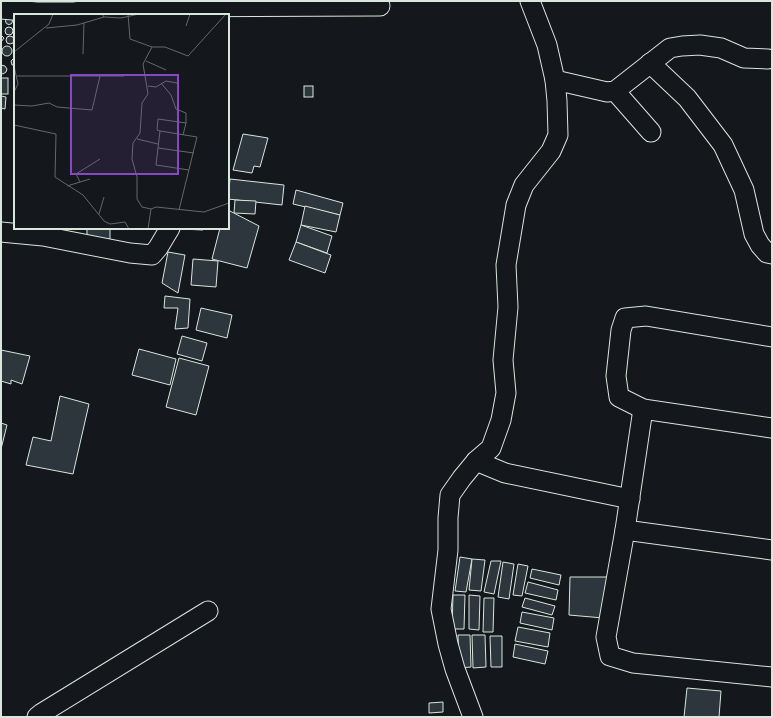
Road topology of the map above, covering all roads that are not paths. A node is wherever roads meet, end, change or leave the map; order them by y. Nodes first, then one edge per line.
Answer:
1 (530, 1) edge
2 (380, 6) dead end
3 (1, 9) edge
4 (206, 11) edge
5 (768, 59) dead end
6 (650, 63) junction
7 (555, 80) junction
8 (615, 91) junction
9 (651, 132) dead end
10 (169, 229) edge
11 (1, 232) edge
12 (772, 254) edge
13 (772, 337) edge
14 (643, 409) junction
15 (772, 428) edge
16 (476, 461) junction
17 (630, 499) junction
18 (625, 530) junction
19 (772, 550) edge
20 (208, 611) dead end
21 (772, 677) edge
22 (37, 717) edge
23 (473, 717) edge

1 - 7 street
2 - 4 street
3 - 4 street
5 - 6 street
6 - 8 street
6 - 12 street
7 - 8 street
7 - 16 street
8 - 9 street
10 - 11 street
13 - 14 street
14 - 15 street
14 - 17 street
16 - 17 street
16 - 23 street
17 - 18 street
18 - 19 street
18 - 21 street
20 - 22 street

